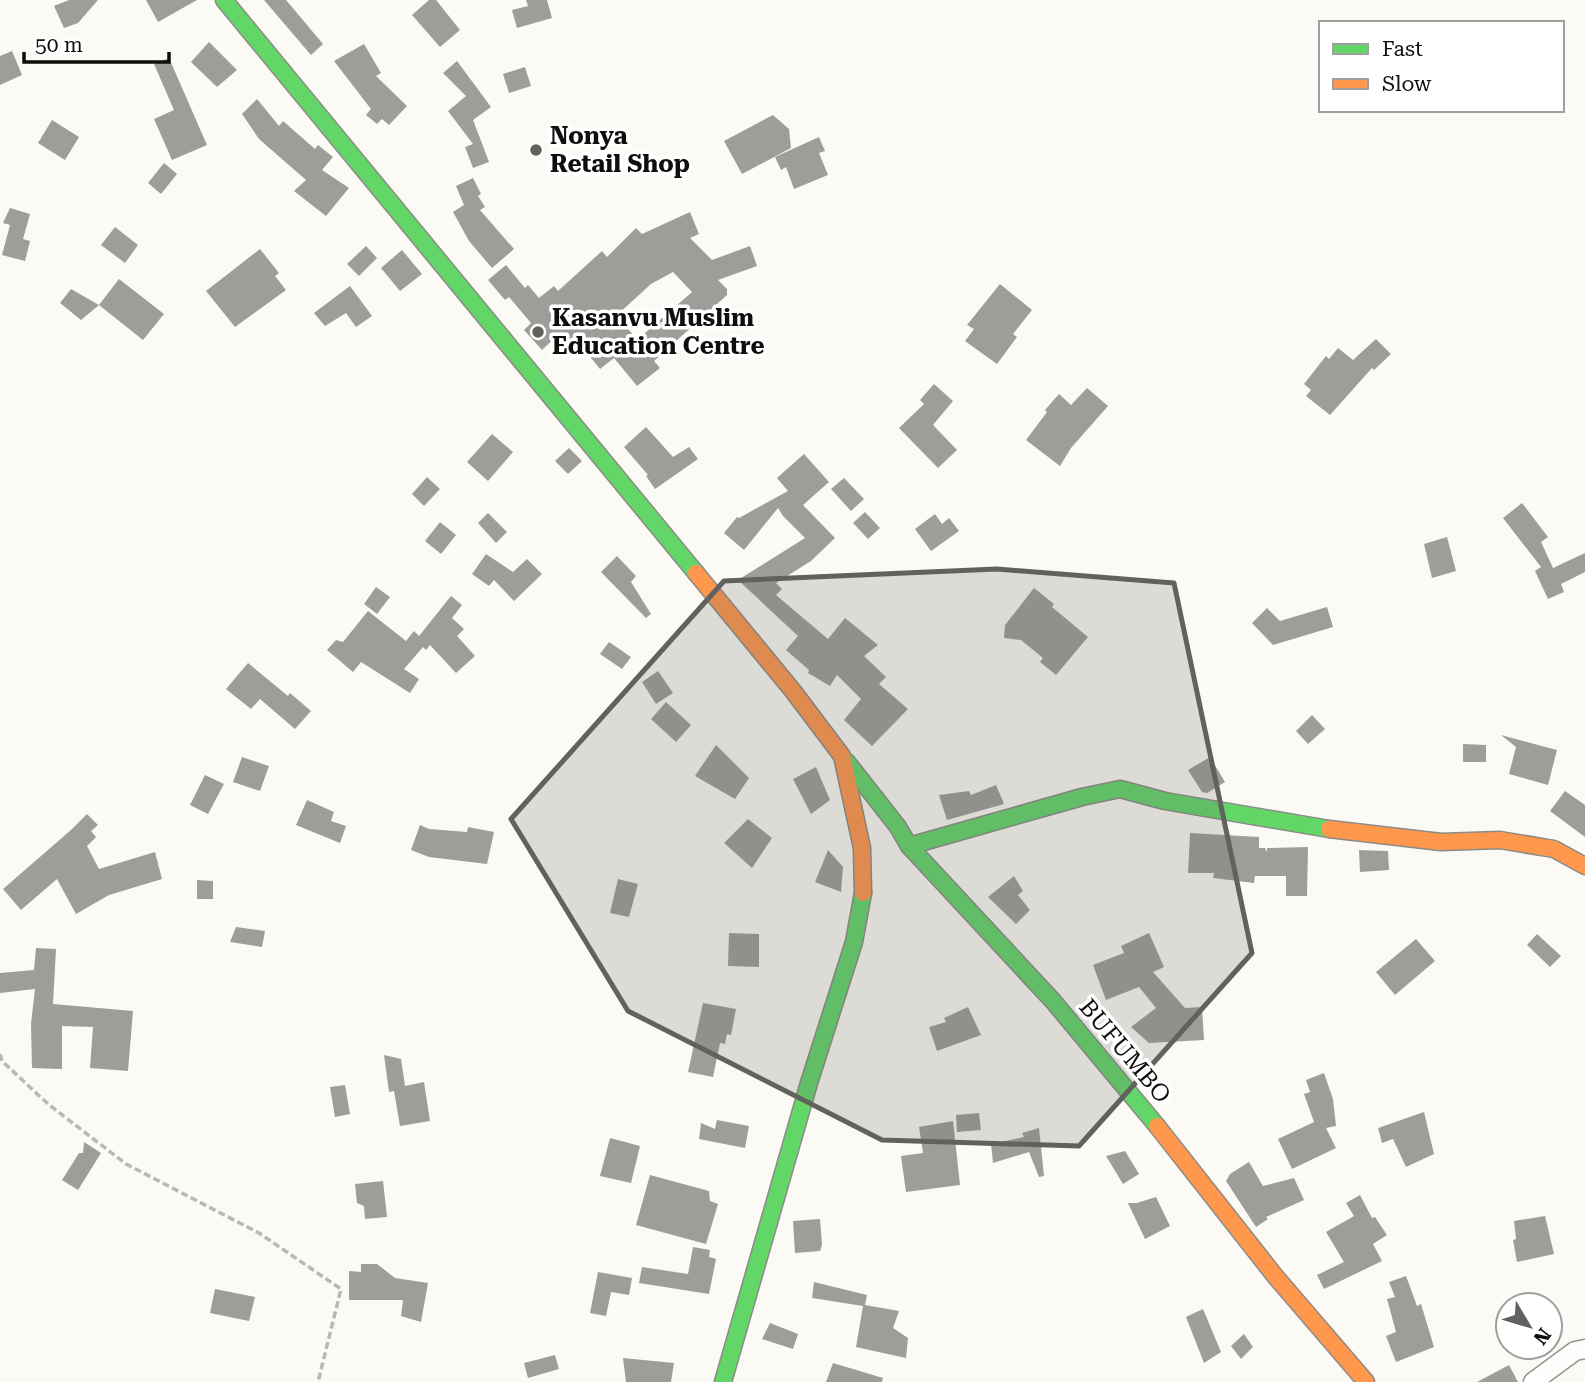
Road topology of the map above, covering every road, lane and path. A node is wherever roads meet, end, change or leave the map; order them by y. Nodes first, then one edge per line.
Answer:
1 (224, 0) edge
2 (842, 756) junction
3 (909, 846) junction
4 (1585, 866) edge
5 (0, 1054) edge
6 (1585, 1349) edge
7 (318, 1382) edge
8 (723, 1382) edge
9 (1366, 1382) edge
10 (1533, 1382) edge

1 - 2 street, BUFUMBO
2 - 3 street, BUFUMBO
2 - 8 street
3 - 4 street
3 - 9 street, BUFUMBO
5 - 7 path
6 - 10 street

